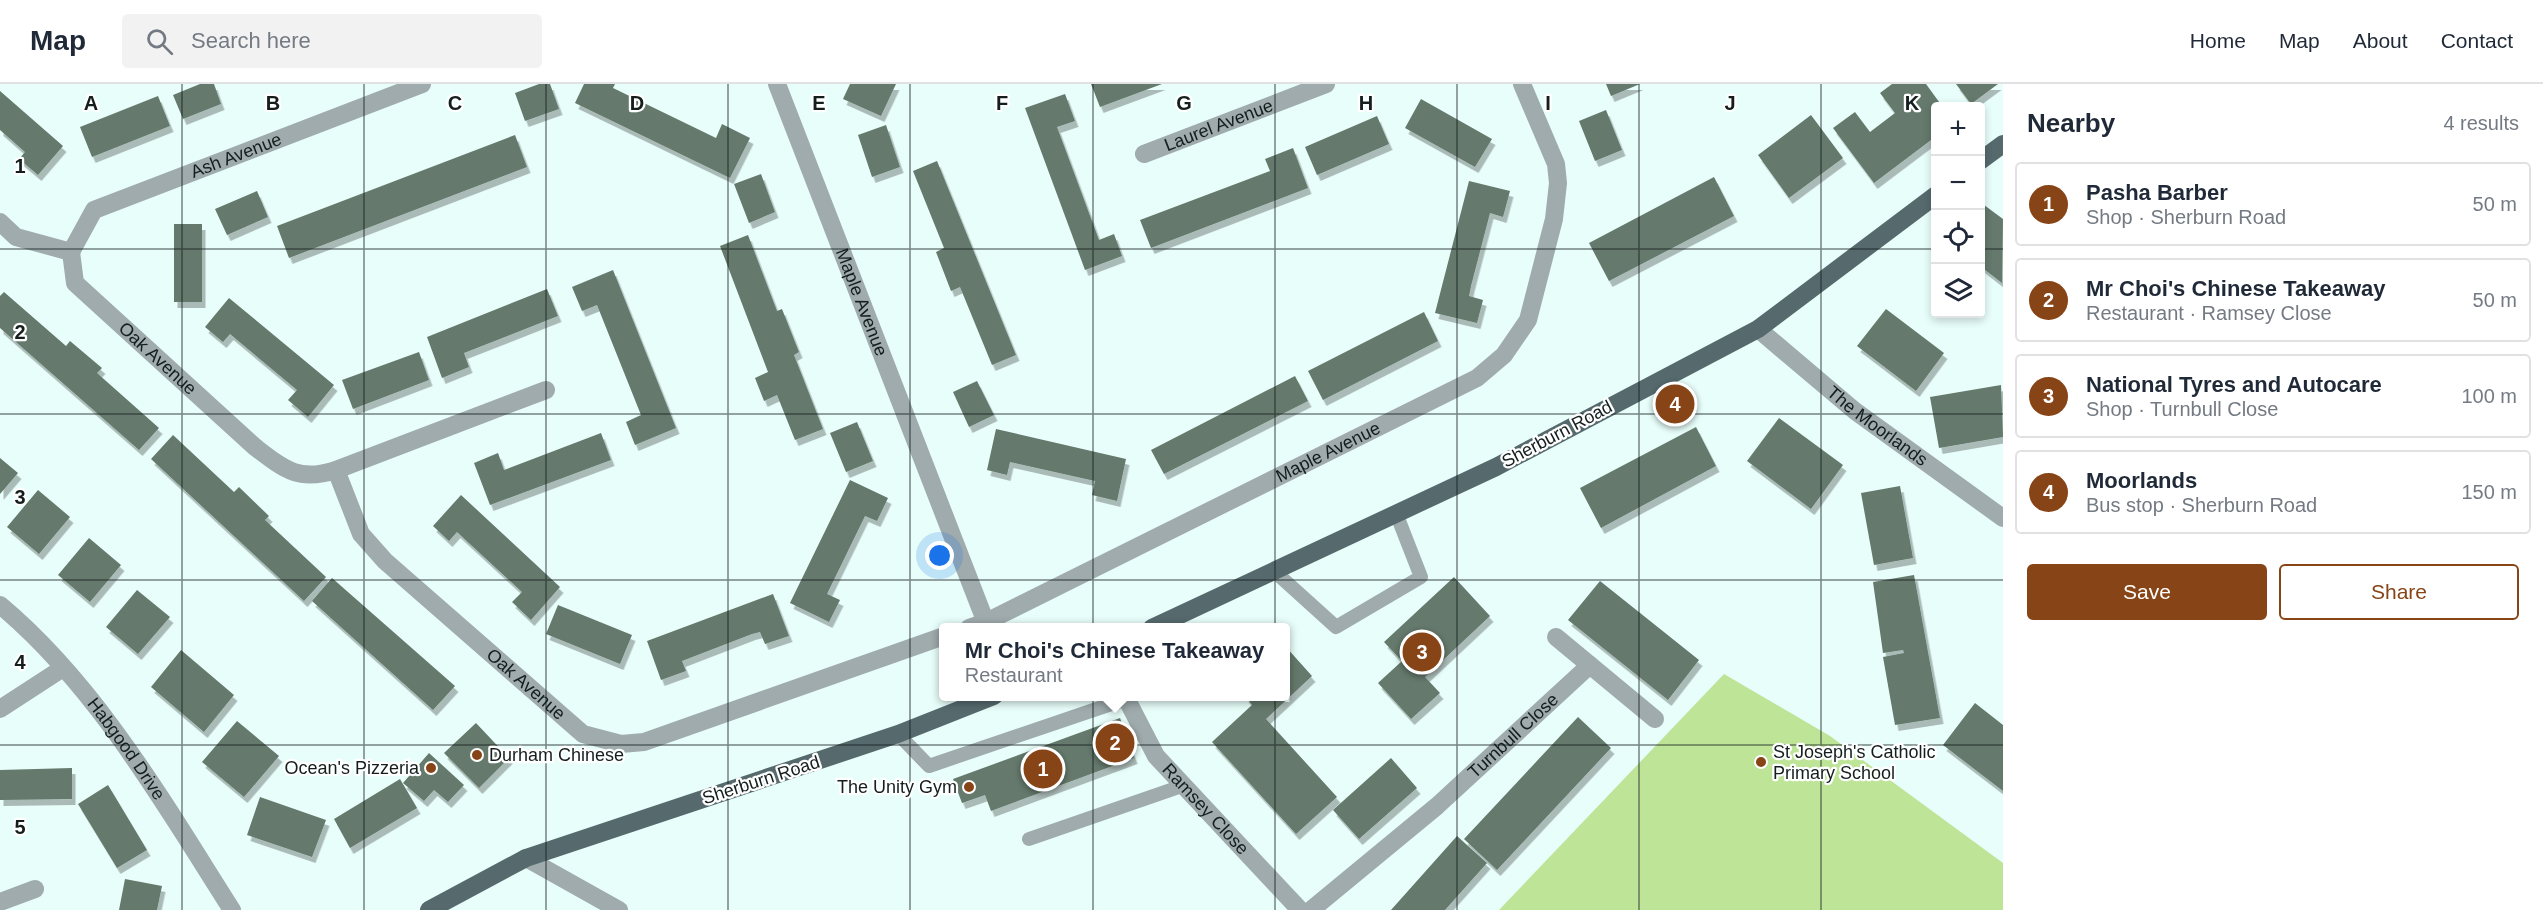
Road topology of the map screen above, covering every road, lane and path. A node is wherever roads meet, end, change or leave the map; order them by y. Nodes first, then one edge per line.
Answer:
1 (422, 84) edge
2 (777, 84) edge
3 (1326, 84) edge
4 (1522, 84) edge
5 (2003, 144) edge
6 (1144, 154) dead end
7 (1985, 157) edge
8 (1931, 198) edge
9 (0, 222) edge
10 (71, 252) junction
11 (1758, 329) junction
12 (546, 390) dead end
13 (336, 470) junction
14 (1396, 513) junction
15 (2003, 518) edge
16 (1274, 571) junction
17 (0, 605) edge
18 (980, 623) edge
19 (987, 623) edge
20 (1161, 623) edge
21 (1556, 637) dead end
22 (939, 638) edge
23 (1590, 665) junction
24 (63, 668) junction
25 (981, 701) edge
26 (1117, 701) edge
27 (1128, 701) edge
28 (0, 709) edge
29 (1655, 719) dead end
30 (898, 734) junction
31 (1182, 786) junction
32 (1029, 839) dead end
33 (526, 858) junction
34 (35, 889) dead end
35 (0, 902) edge
36 (232, 910) edge
37 (429, 910) edge
38 (619, 910) edge
39 (1300, 910) edge
40 (1311, 910) edge

1 - 10 street, Ash Avenue
2 - 18 street, Maple Avenue
3 - 6 street, Laurel Avenue
4 - 19 street, Maple Avenue
5 - 7 main road
8 - 11 main road, Sherburn Road
9 - 10 street
10 - 13 street, Oak Avenue
11 - 14 main road, Sherburn Road
11 - 15 street, The Moorlands
12 - 13 street, Oak Avenue
13 - 22 street, Oak Avenue
14 - 16 main road, Sherburn Road
14 - 16 lane
16 - 20 main road, Sherburn Road
17 - 24 street, Habgood Drive
21 - 23 street
23 - 29 street
23 - 40 street, Turnbull Close
24 - 28 street
24 - 36 street, Habgood Drive
25 - 30 main road, Sherburn Road
26 - 30 lane
27 - 31 street, Ramsey Close
30 - 33 main road, Sherburn Road
31 - 32 lane
31 - 39 street, Ramsey Close
33 - 37 main road, Sherburn Road
33 - 38 street
34 - 35 street

